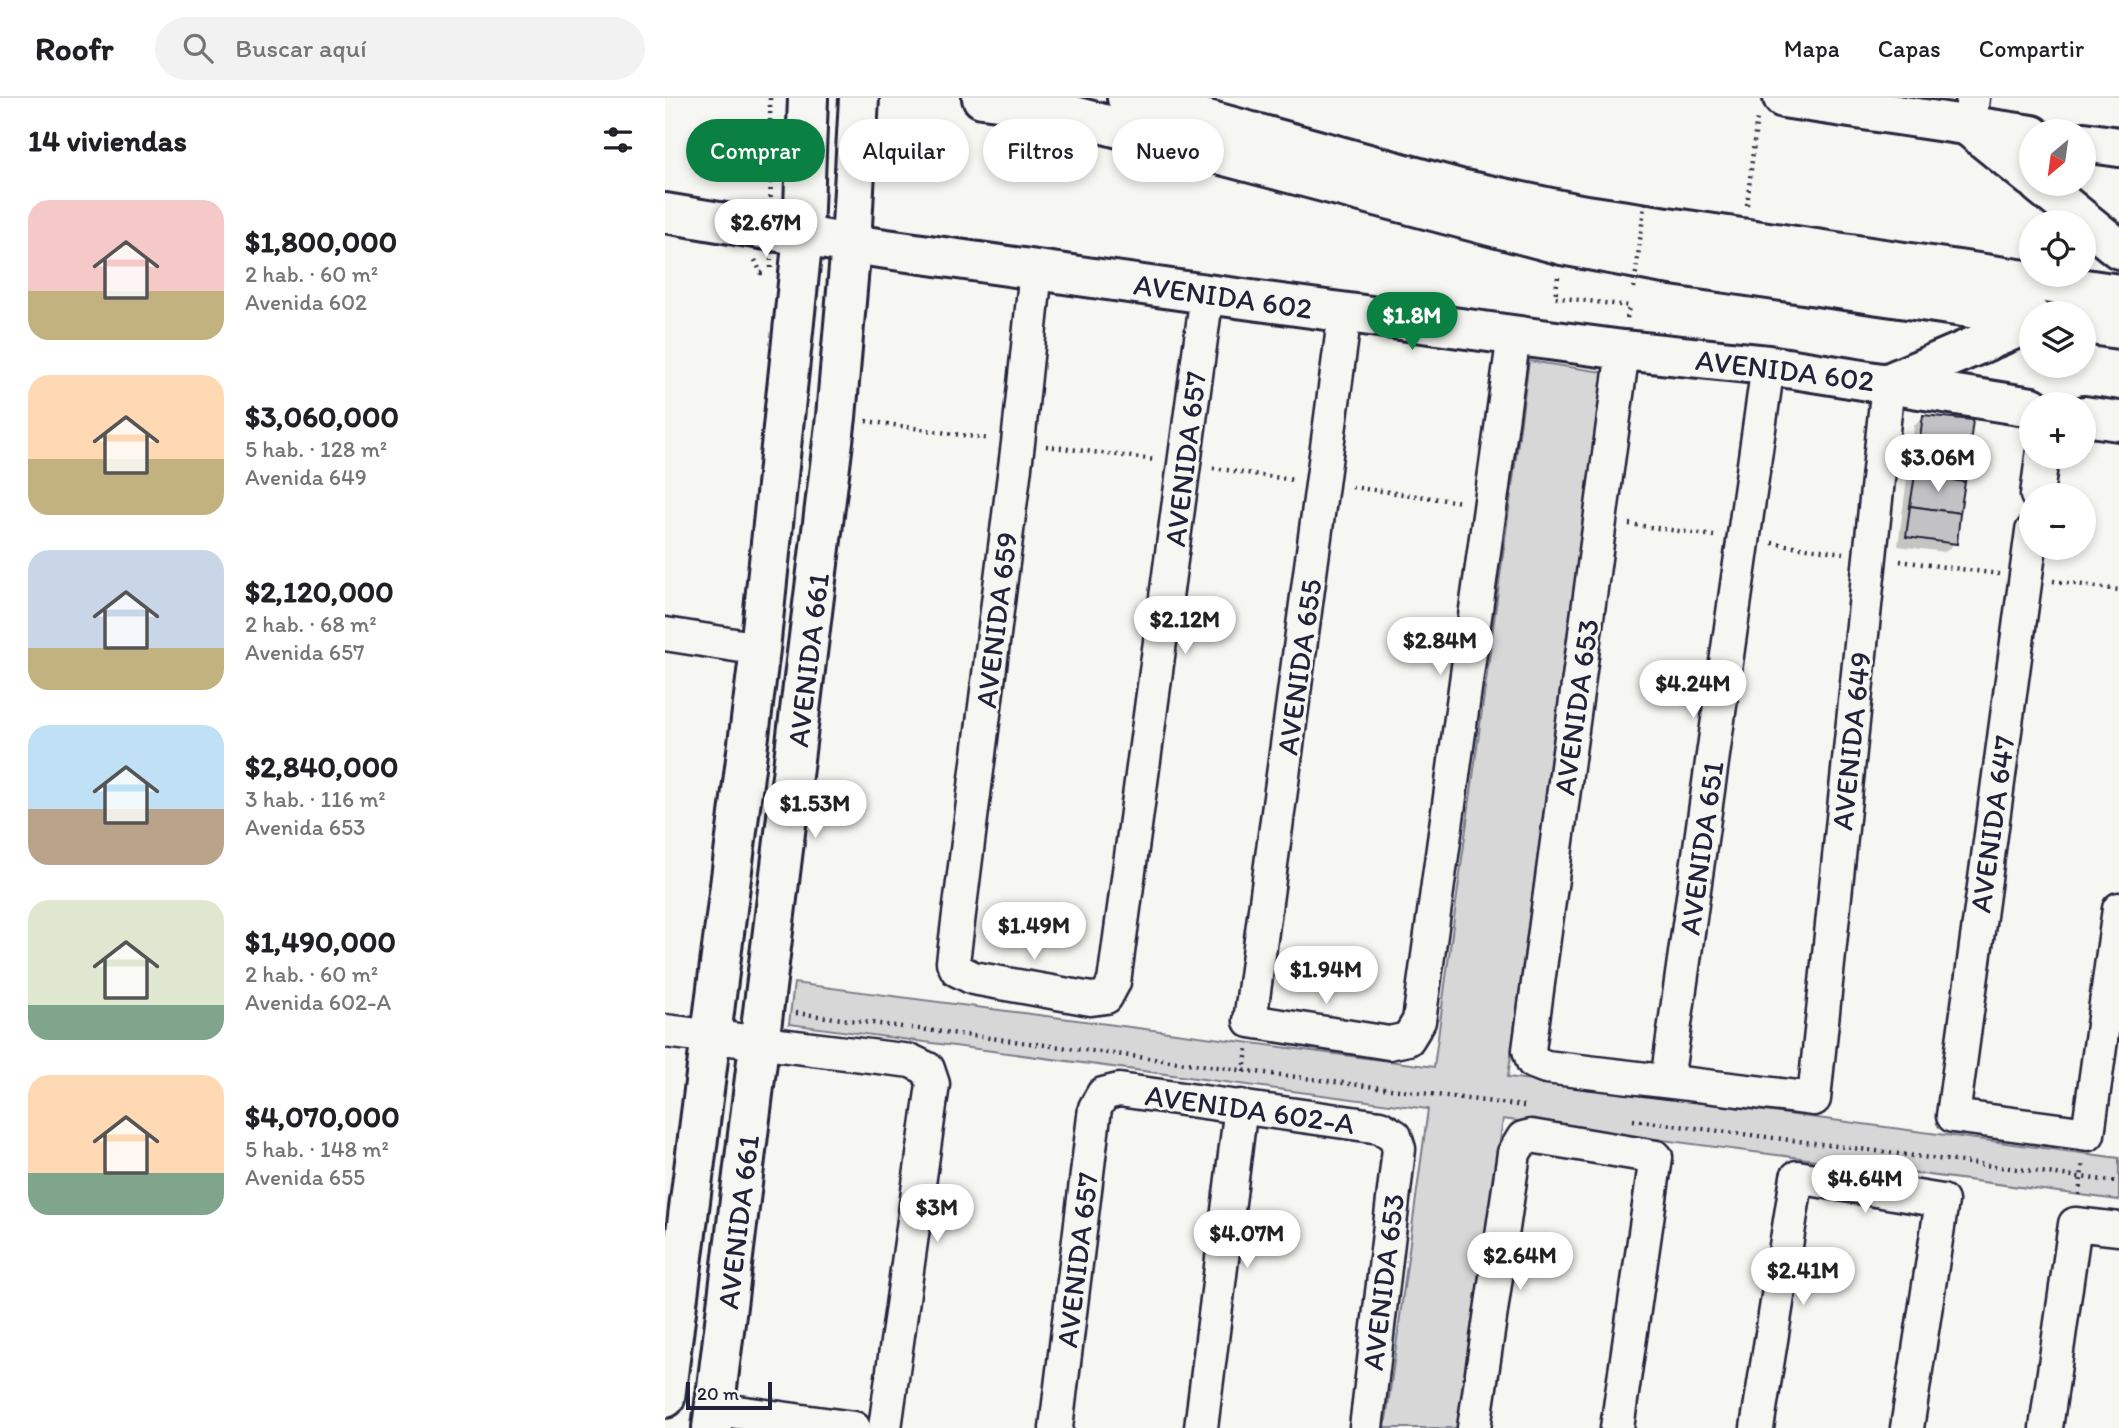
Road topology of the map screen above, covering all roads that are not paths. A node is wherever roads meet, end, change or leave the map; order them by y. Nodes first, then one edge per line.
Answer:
1 (808, 98) edge
2 (859, 98) edge
3 (982, 98) edge
4 (1126, 98) edge
5 (1774, 106) edge
6 (1971, 113) edge
7 (2019, 130) edge
8 (2097, 144) edge
9 (2119, 147) edge
10 (2019, 164) edge
11 (2054, 196) edge
12 (665, 213) edge
13 (803, 235) junction
14 (851, 244) junction
15 (2119, 249) edge
16 (1036, 270) junction
17 (1207, 294) junction
18 (2119, 294) edge
19 (1345, 313) junction
20 (2019, 318) edge
21 (2019, 326) edge
22 (2096, 326) edge
23 (2119, 329) edge
24 (1514, 335) junction
25 (1623, 350) junction
26 (1768, 365) junction
27 (1888, 383) junction
28 (2019, 405) edge
29 (2096, 418) edge
30 (2119, 421) edge
31 (2028, 560) edge
32 (665, 634) edge
33 (760, 649) junction
34 (2119, 909) edge
35 (1106, 997) joint
36 (762, 1026) junction
37 (665, 1031) edge
38 (709, 1038) junction
39 (1667, 1081) junction
40 (1103, 1094) joint
41 (1241, 1106) junction
42 (1395, 1136) joint
43 (2119, 1229) edge
44 (665, 1398) edge
45 (714, 1419) edge
46 (854, 1428) edge
47 (885, 1428) edge
48 (1056, 1428) edge
49 (1201, 1428) edge
50 (1366, 1428) edge
51 (1474, 1428) edge
52 (1617, 1428) edge
53 (1757, 1428) edge
54 (1907, 1428) edge
55 (2046, 1428) edge

1 - 13 main road, AVENIDA 661
2 - 14 main road, AVENIDA 661
3 - 20 main road
4 - 18 main road
5 - 6 main road
6 - 7 main road
6 - 10 main road
8 - 9 main road
11 - 15 main road
12 - 13 main road, AVENIDA 602
13 - 14 main road, AVENIDA 602
13 - 33 main road, AVENIDA 661
14 - 16 main road, AVENIDA 602
14 - 36 main road, AVENIDA 661
16 - 17 main road, AVENIDA 602
16 - 35 street, AVENIDA 659
17 - 19 main road, AVENIDA 602
17 - 35 street, AVENIDA 657
19 - 24 main road, AVENIDA 602
19 - 24 street, AVENIDA 655
21 - 27 main road
22 - 23 main road
24 - 25 main road, AVENIDA 602
25 - 26 main road, AVENIDA 602
25 - 39 street, AVENIDA 653
26 - 27 main road, AVENIDA 602
26 - 39 street, AVENIDA 651
27 - 28 main road, AVENIDA 602
27 - 39 street, AVENIDA 649
29 - 30 main road
31 - 34 street, AVENIDA 647
32 - 33 street
33 - 38 main road, AVENIDA 661
36 - 38 street
36 - 45 main road, AVENIDA 661
36 - 47 street
37 - 38 street
38 - 44 main road, AVENIDA 661
40 - 41 street, AVENIDA 602-A
40 - 48 street, AVENIDA 657
41 - 42 street, AVENIDA 602-A
41 - 49 street
42 - 50 street, AVENIDA 653
43 - 55 street
45 - 46 street
51 - 52 street
53 - 54 street

